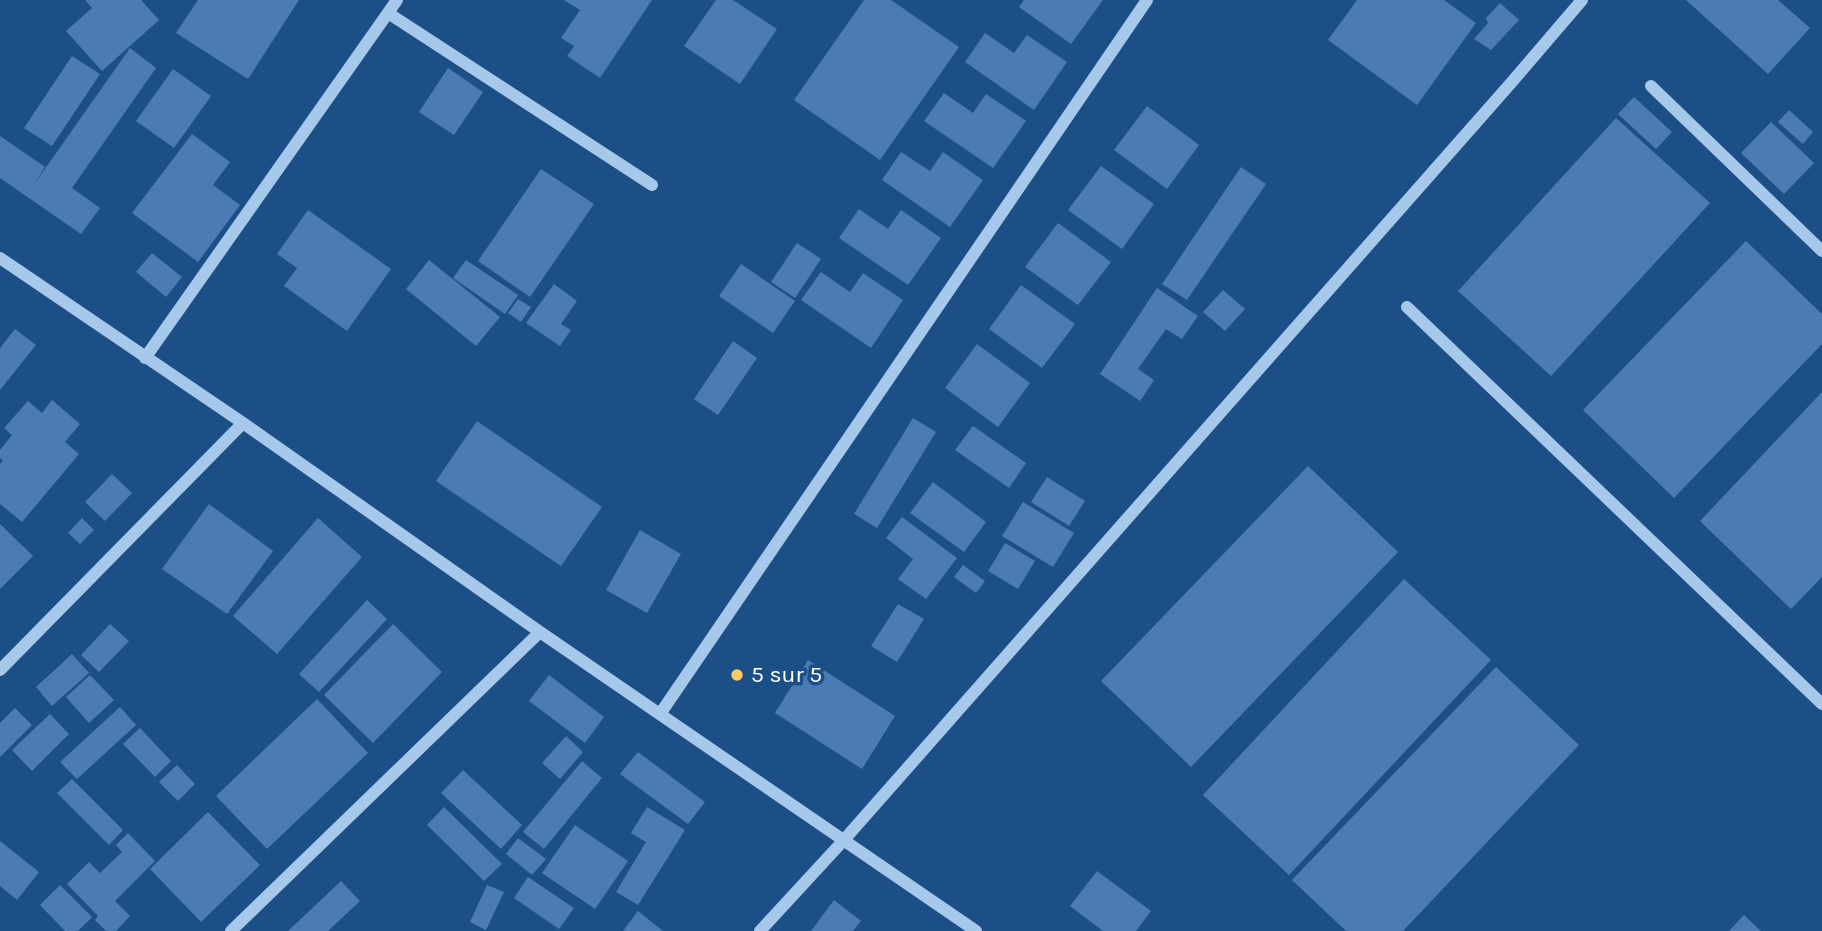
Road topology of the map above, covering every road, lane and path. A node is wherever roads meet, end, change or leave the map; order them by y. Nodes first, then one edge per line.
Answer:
1 (397, 0) edge
2 (1147, 0) edge
3 (1581, 0) edge
4 (388, 13) junction
5 (1651, 86) dead end
6 (652, 185) dead end
7 (1822, 251) edge
8 (0, 258) edge
9 (1407, 307) dead end
10 (145, 358) junction
11 (243, 423) junction
12 (540, 632) junction
13 (0, 670) edge
14 (1822, 704) edge
15 (660, 714) junction
16 (843, 841) junction
17 (231, 931) edge
18 (760, 931) edge
19 (976, 931) edge

1 - 4 street
2 - 15 street
3 - 16 street
4 - 6 street
4 - 10 street
5 - 7 street
8 - 10 street
9 - 14 street
10 - 11 street
11 - 12 street
11 - 13 street
12 - 15 street
12 - 17 street
15 - 16 street
16 - 18 street
16 - 19 street

